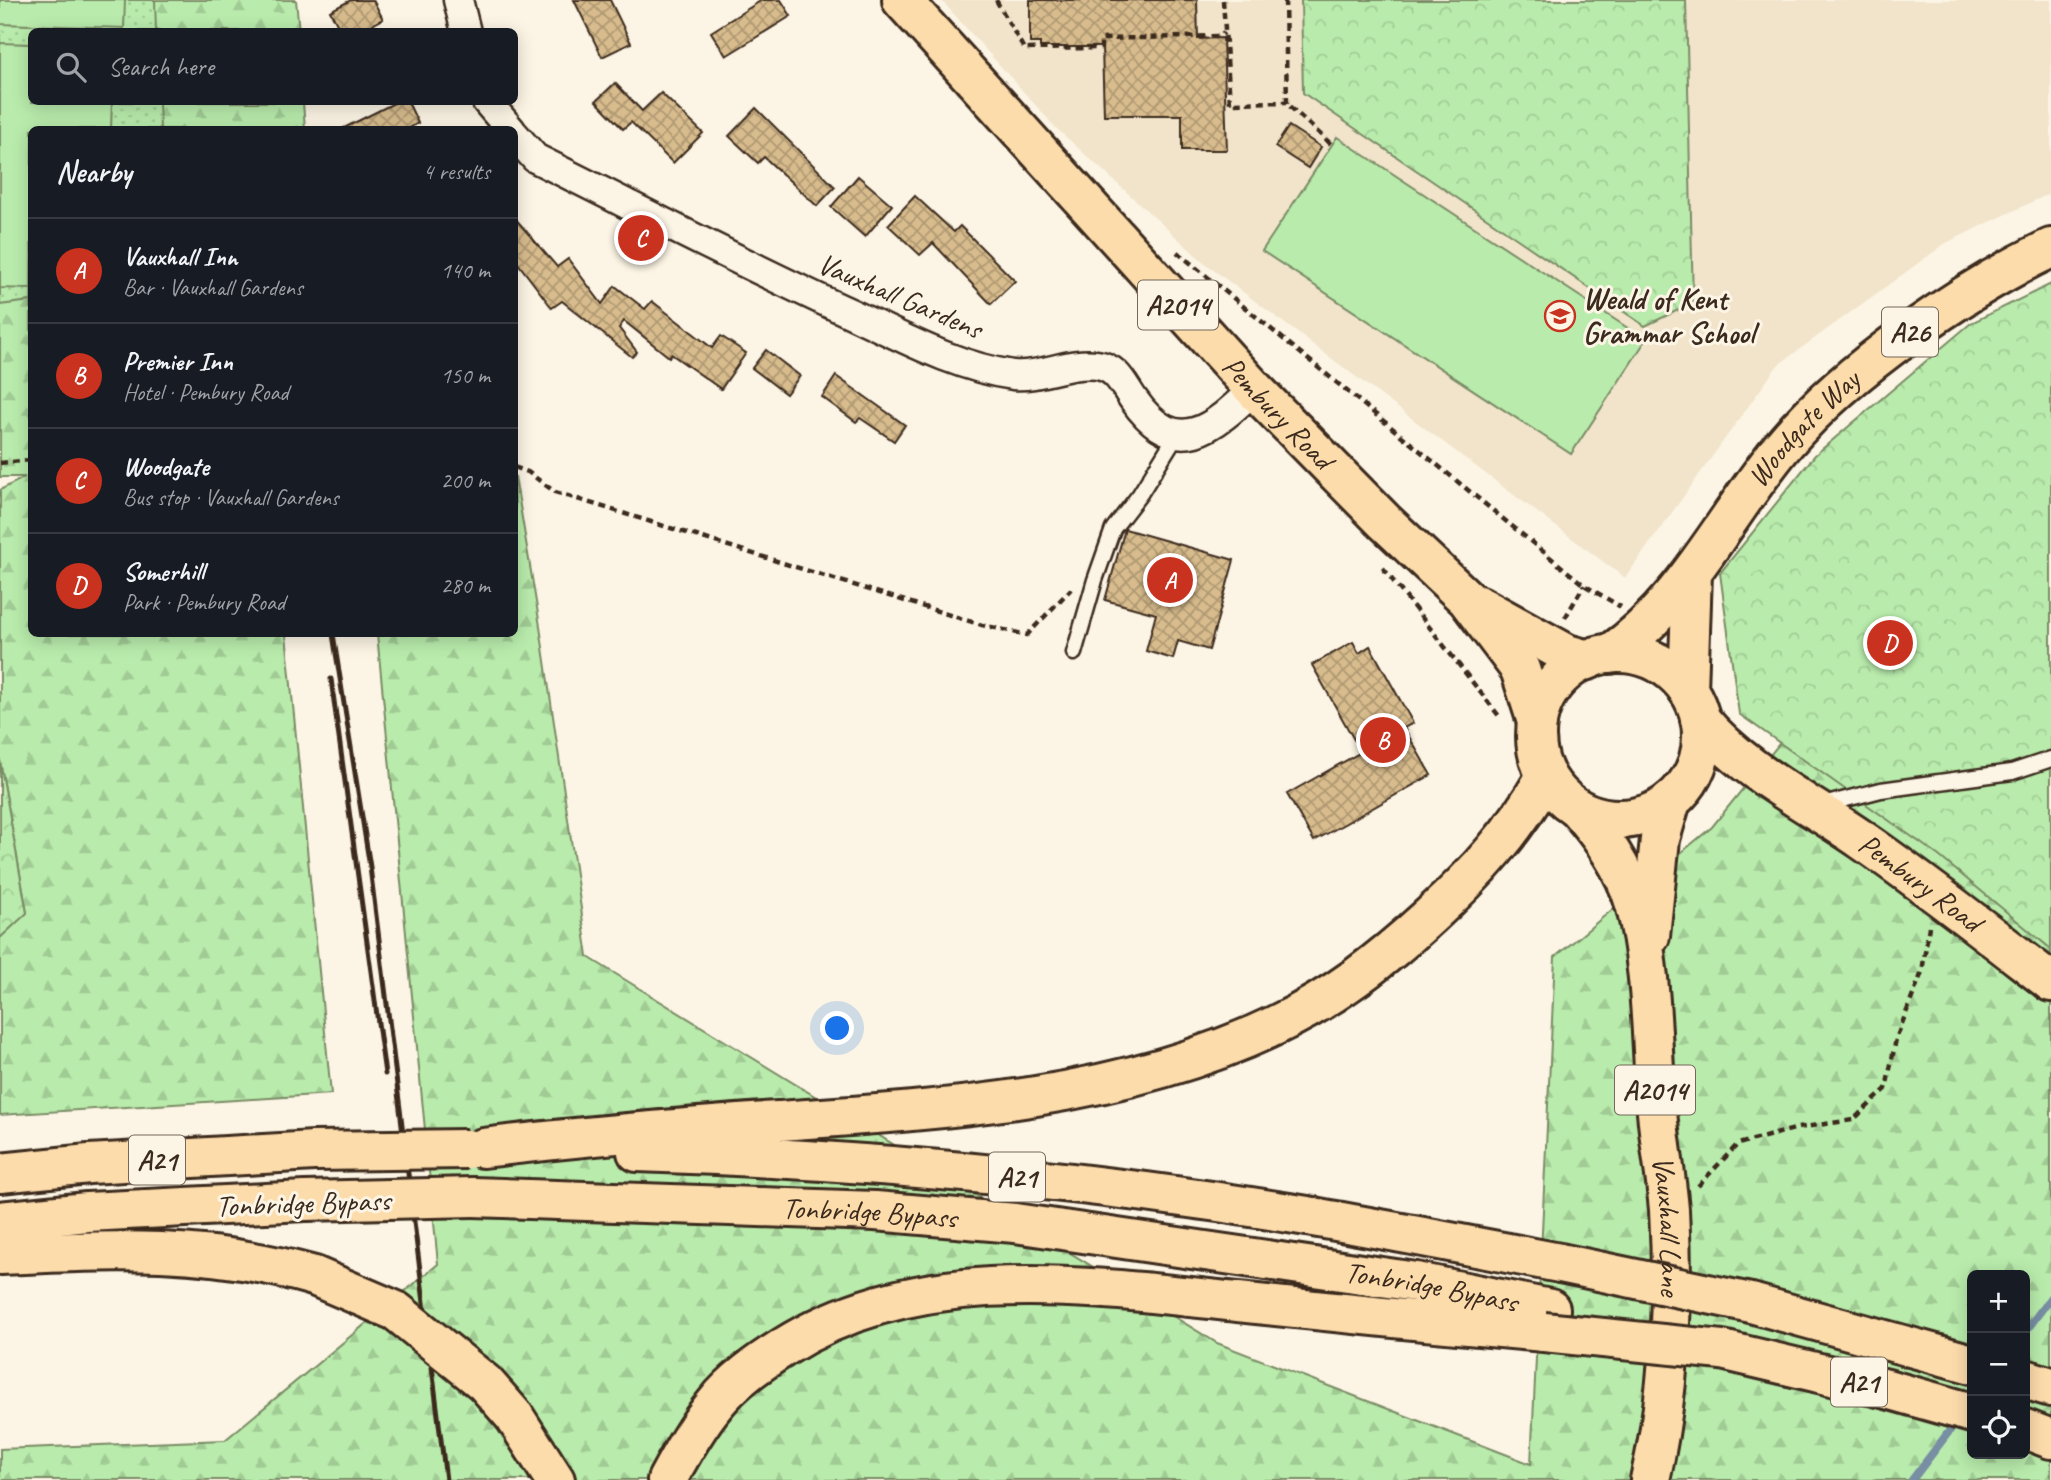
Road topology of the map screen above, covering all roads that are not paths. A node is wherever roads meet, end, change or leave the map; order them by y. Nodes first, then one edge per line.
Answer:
1 (458, 0) edge
2 (902, 0) edge
3 (465, 28) edge
4 (490, 105) edge
5 (508, 126) edge
6 (518, 139) edge
7 (2051, 248) edge
8 (1254, 389) junction
9 (1177, 434) junction
10 (1692, 573) junction
11 (1467, 599) junction
12 (1074, 653) dead end
13 (1599, 657) junction
14 (1694, 704) junction
15 (1519, 720) junction
16 (2051, 759) edge
17 (1546, 776) junction
18 (1679, 793) junction
19 (1799, 799) junction
20 (1578, 809) junction
21 (1647, 973) junction
22 (2051, 982) edge
23 (475, 1148) junction
24 (0, 1173) edge
25 (0, 1221) edge
26 (0, 1255) edge
27 (1547, 1320) junction
28 (1967, 1363) edge
29 (2030, 1381) edge
30 (2051, 1387) edge
31 (1967, 1412) edge
32 (2030, 1431) edge
33 (2051, 1439) edge
34 (555, 1480) edge
35 (667, 1480) edge
36 (1650, 1480) edge

1 - 3 street
2 - 8 main road, Pembury Road / A2014
4 - 5 street
6 - 9 street, Vauxhall Gardens
7 - 10 main road, Woodgate Way / A26
8 - 9 street
8 - 11 main road, Pembury Road / A2014
9 - 12 lane
10 - 13 main road, Woodgate Way / A26
10 - 14 main road
11 - 13 main road, Pembury Road / A2014
11 - 15 main road, Pembury Road / A2014
13 - 14 main road
13 - 15 main road
14 - 18 main road
14 - 19 main road, Pembury Road
15 - 17 main road
16 - 19 lane
17 - 20 main road
17 - 23 main road
18 - 19 main road, Pembury Road
18 - 20 main road
18 - 21 main road, Vauxhall Lane / A2014
19 - 22 main road, Pembury Road
20 - 21 main road, Vauxhall Lane / A2014
21 - 36 main road, Vauxhall Lane / A2014
23 - 24 main road, Tonbridge Bypass / A21, bridge
23 - 28 main road, Tonbridge Bypass / A21, bridge
25 - 27 main road, Tonbridge Bypass / A21, bridge
26 - 34 main road, bridge
27 - 31 main road, A21, bridge
27 - 35 main road
29 - 30 main road
32 - 33 main road

